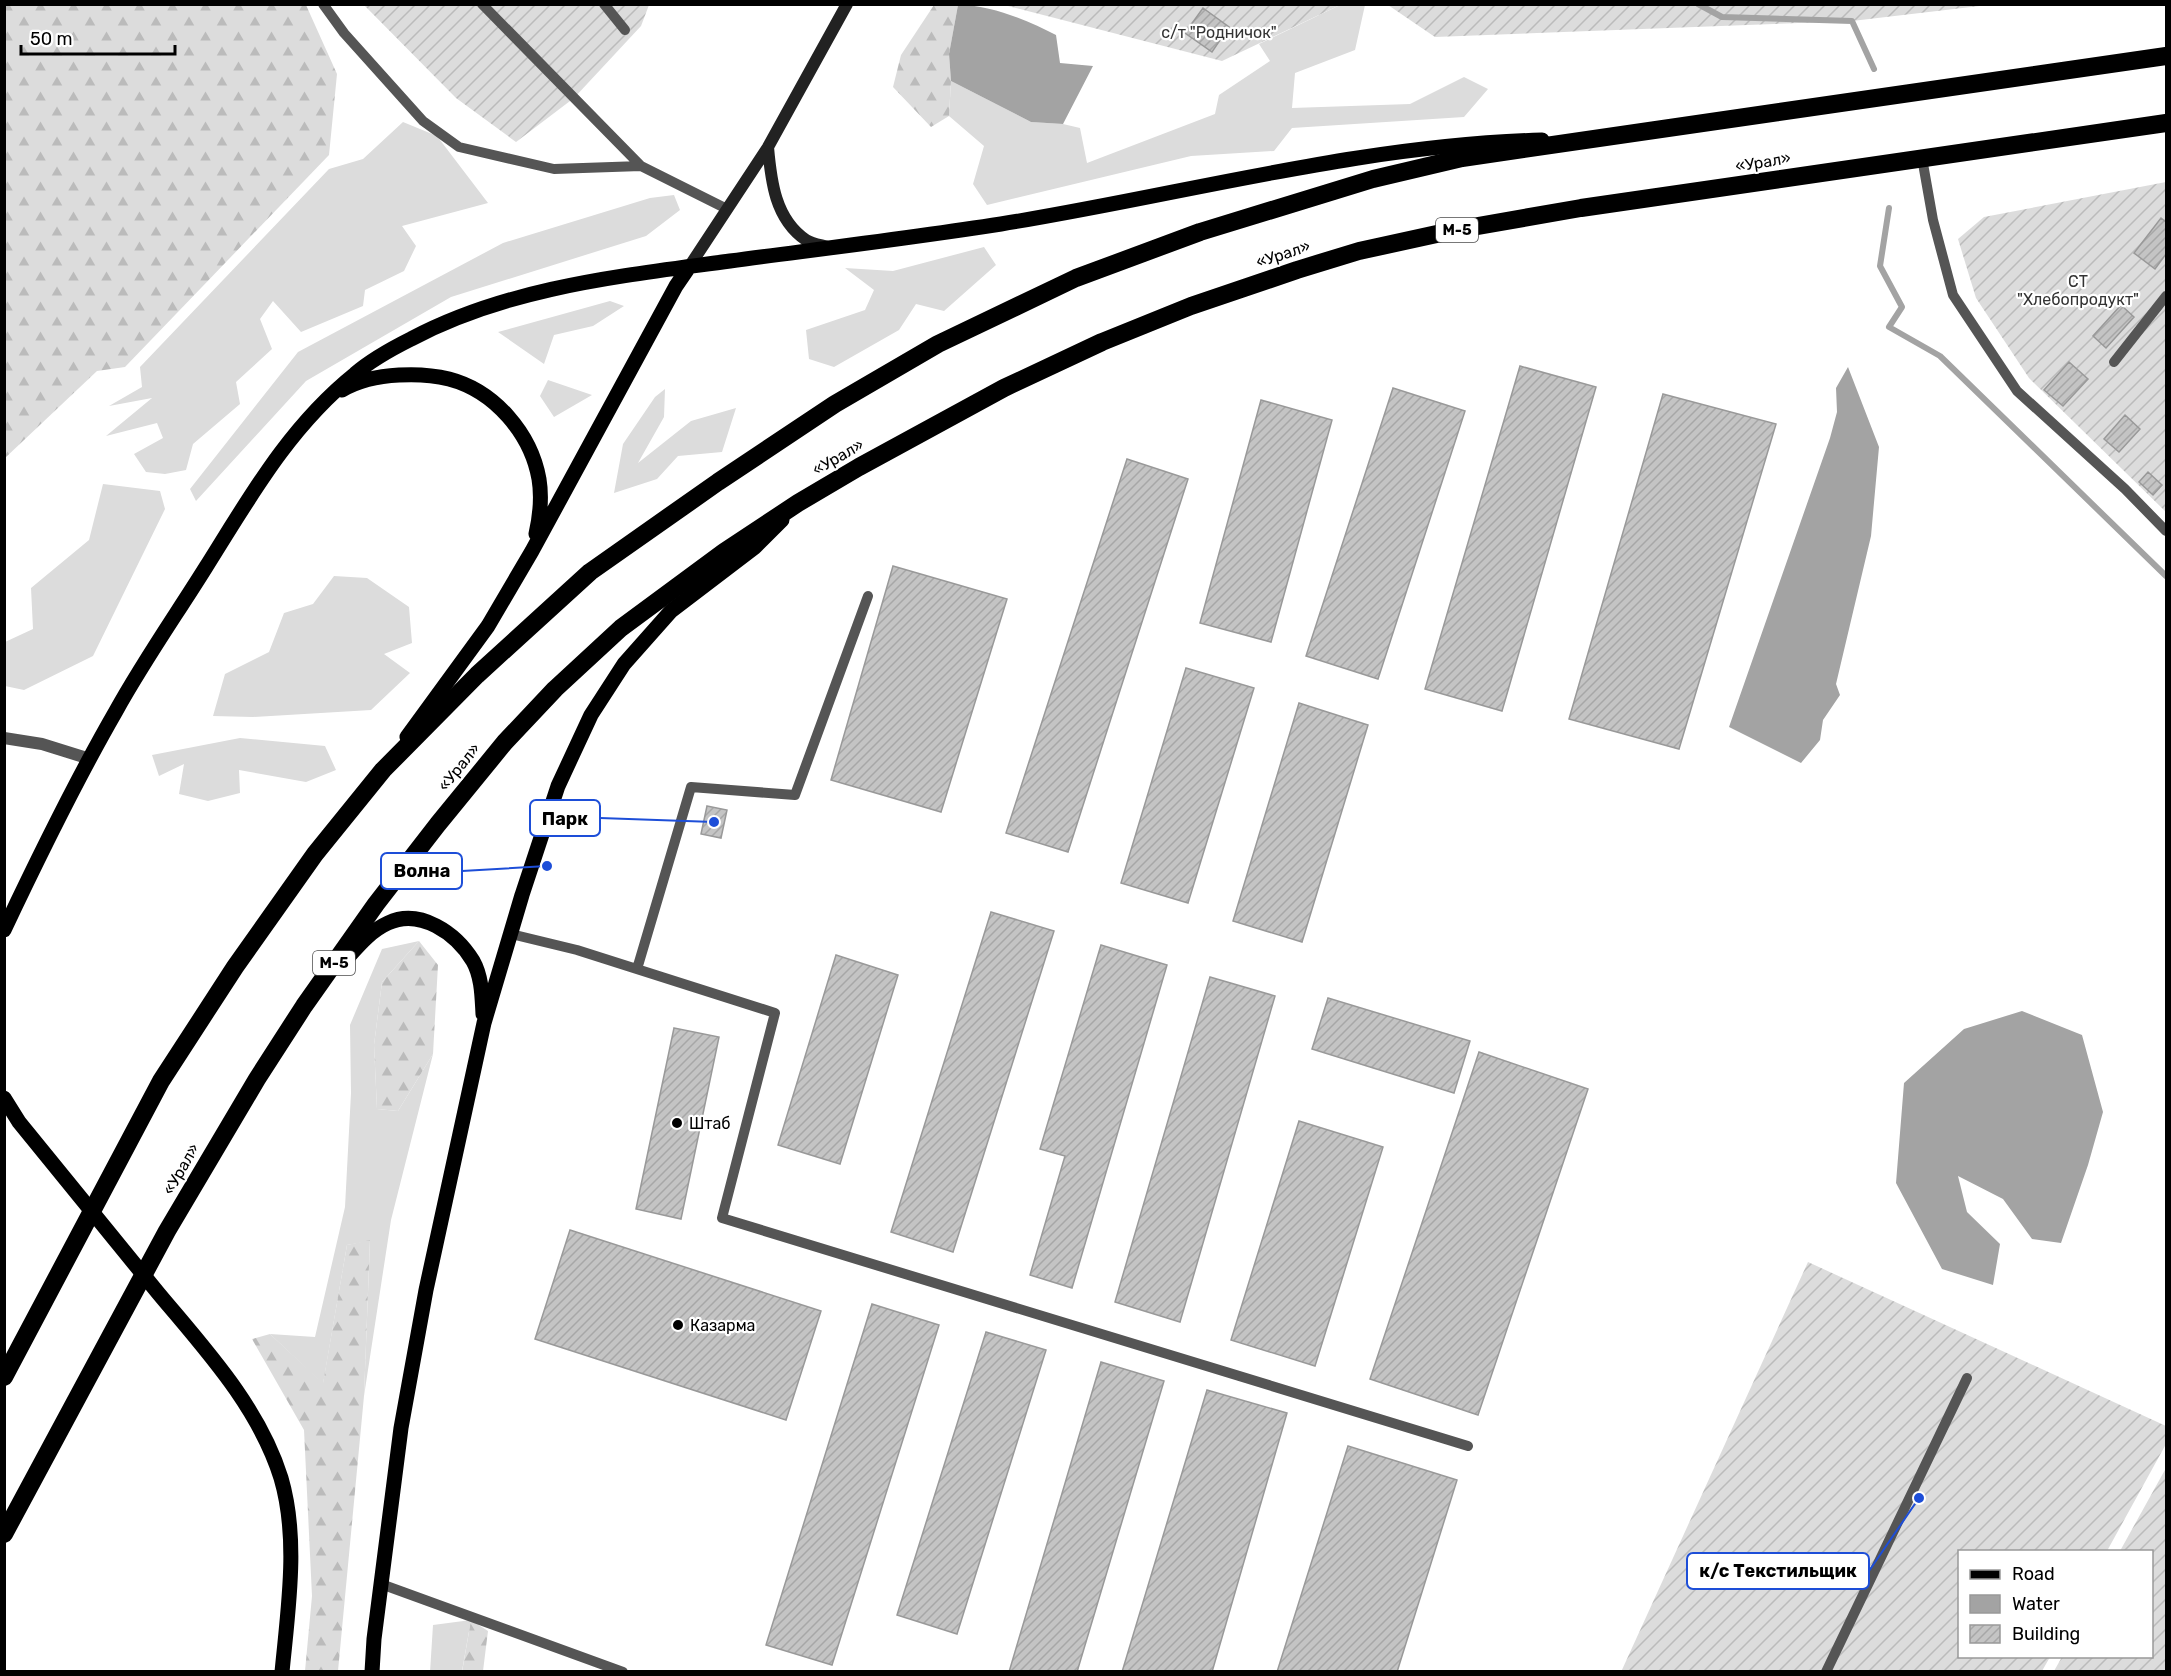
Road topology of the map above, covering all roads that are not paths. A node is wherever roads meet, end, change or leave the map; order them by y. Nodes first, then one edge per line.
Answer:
1 (323, 4) edge
2 (482, 4) edge
3 (604, 4) edge
4 (847, 4) edge
5 (625, 30) dead end
6 (2166, 56) edge
7 (2166, 123) edge
8 (1593, 138) junction
9 (768, 147) junction
10 (1922, 158) junction
11 (641, 166) junction
12 (727, 209) junction
13 (832, 248) junction
14 (689, 267) junction
15 (2166, 297) edge
16 (2114, 362) dead end
17 (324, 400) junction
18 (798, 503) junction
19 (2166, 531) edge
20 (532, 551) junction
21 (868, 596) dead end
22 (4, 738) edge
23 (90, 759) junction
24 (383, 770) junction
25 (4, 930) edge
26 (511, 934) junction
27 (637, 969) junction
28 (304, 1006) junction
29 (484, 1023) junction
30 (4, 1098) edge
31 (4, 1377) edge
32 (1966, 1378) dead end
33 (1468, 1446) dead end
34 (4, 1534) edge
35 (381, 1584) junction
36 (282, 1671) edge
37 (372, 1671) edge
38 (623, 1671) edge
39 (1826, 1671) edge

1 - 11 lane
2 - 11 lane
3 - 5 lane
4 - 9 main road
6 - 8 highway
7 - 10 highway, «Урал» / М-5
8 - 13 main road
8 - 24 highway
9 - 12 main road
9 - 13 main road
10 - 18 highway, «Урал» / М-5
10 - 19 lane
11 - 12 lane
12 - 14 main road
13 - 14 main road
14 - 17 main road
14 - 20 main road
15 - 16 lane
17 - 20 main road
17 - 23 main road
18 - 26 main road
18 - 28 highway, «Урал» / М-5
20 - 24 main road
21 - 27 lane
22 - 23 street
23 - 25 main road
24 - 31 highway
26 - 27 lane
26 - 29 main road
27 - 33 lane
28 - 29 main road
28 - 34 highway, «Урал» / М-5
29 - 35 main road
30 - 36 main road
32 - 39 lane
35 - 37 main road
35 - 38 lane

